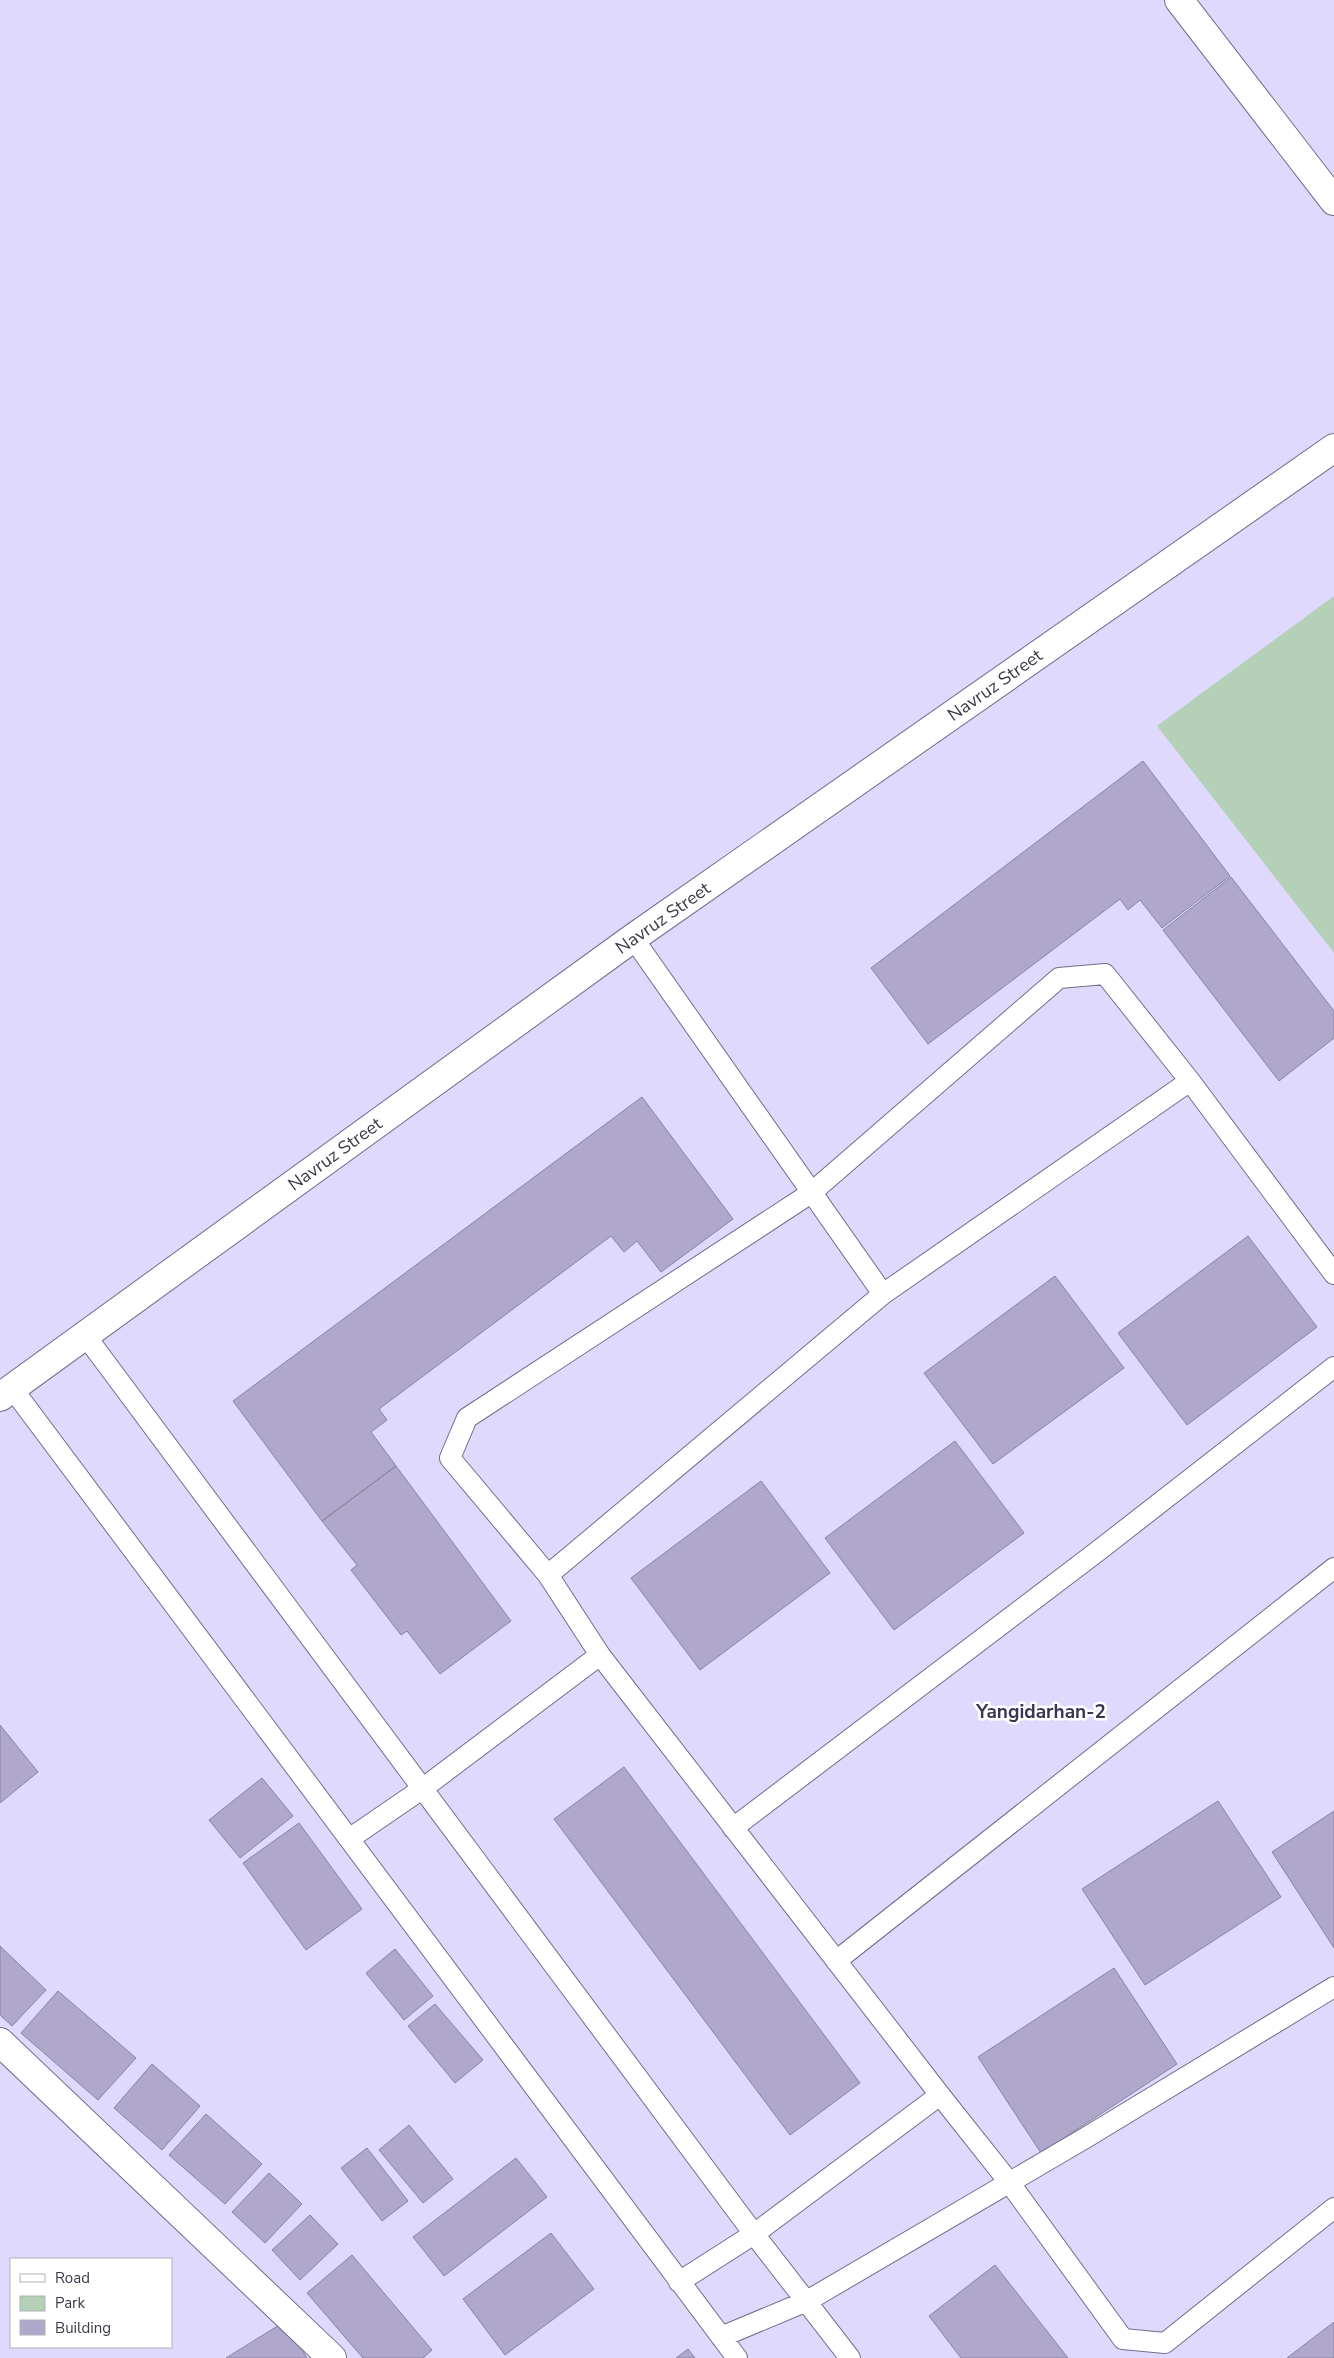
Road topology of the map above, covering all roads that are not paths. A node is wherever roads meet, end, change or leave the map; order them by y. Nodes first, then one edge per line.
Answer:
1 (1179, 0) edge
2 (1334, 201) edge
3 (1334, 448) edge
4 (633, 938) junction
5 (1190, 1081) junction
6 (812, 1193) junction
7 (1334, 1274) edge
8 (883, 1294) junction
9 (85, 1336) junction
10 (1334, 1367) edge
11 (6, 1393) edge
12 (1334, 1568) edge
13 (548, 1575) junction
14 (600, 1655) junction
15 (422, 1789) junction
16 (733, 1828) junction
17 (349, 1839) junction
18 (836, 1961) junction
19 (1334, 1987) edge
20 (0, 2042) edge
21 (940, 2096) junction
22 (1009, 2182) junction
23 (1334, 2208) edge
24 (754, 2234) junction
25 (679, 2282) junction
26 (807, 2301) junction
27 (721, 2337) junction
28 (332, 2358) edge
29 (736, 2358) edge
30 (850, 2358) edge

1 - 2 street
3 - 4 street, Navruz Street
4 - 6 lane
4 - 9 street, Navruz Street
5 - 6 lane
5 - 7 lane
5 - 8 lane
6 - 8 lane
6 - 13 lane
8 - 13 lane
9 - 11 street, Navruz Street
9 - 15 lane
10 - 16 lane
11 - 17 lane
12 - 18 lane
13 - 14 lane
14 - 15 lane
14 - 16 lane
15 - 17 lane
15 - 24 lane
16 - 18 lane
17 - 25 lane
18 - 21 lane
19 - 22 lane
20 - 28 street
21 - 22 lane
21 - 24 lane
22 - 23 lane
22 - 26 lane
24 - 25 lane
24 - 26 lane
25 - 27 lane
26 - 27 lane
26 - 30 lane
27 - 29 lane

